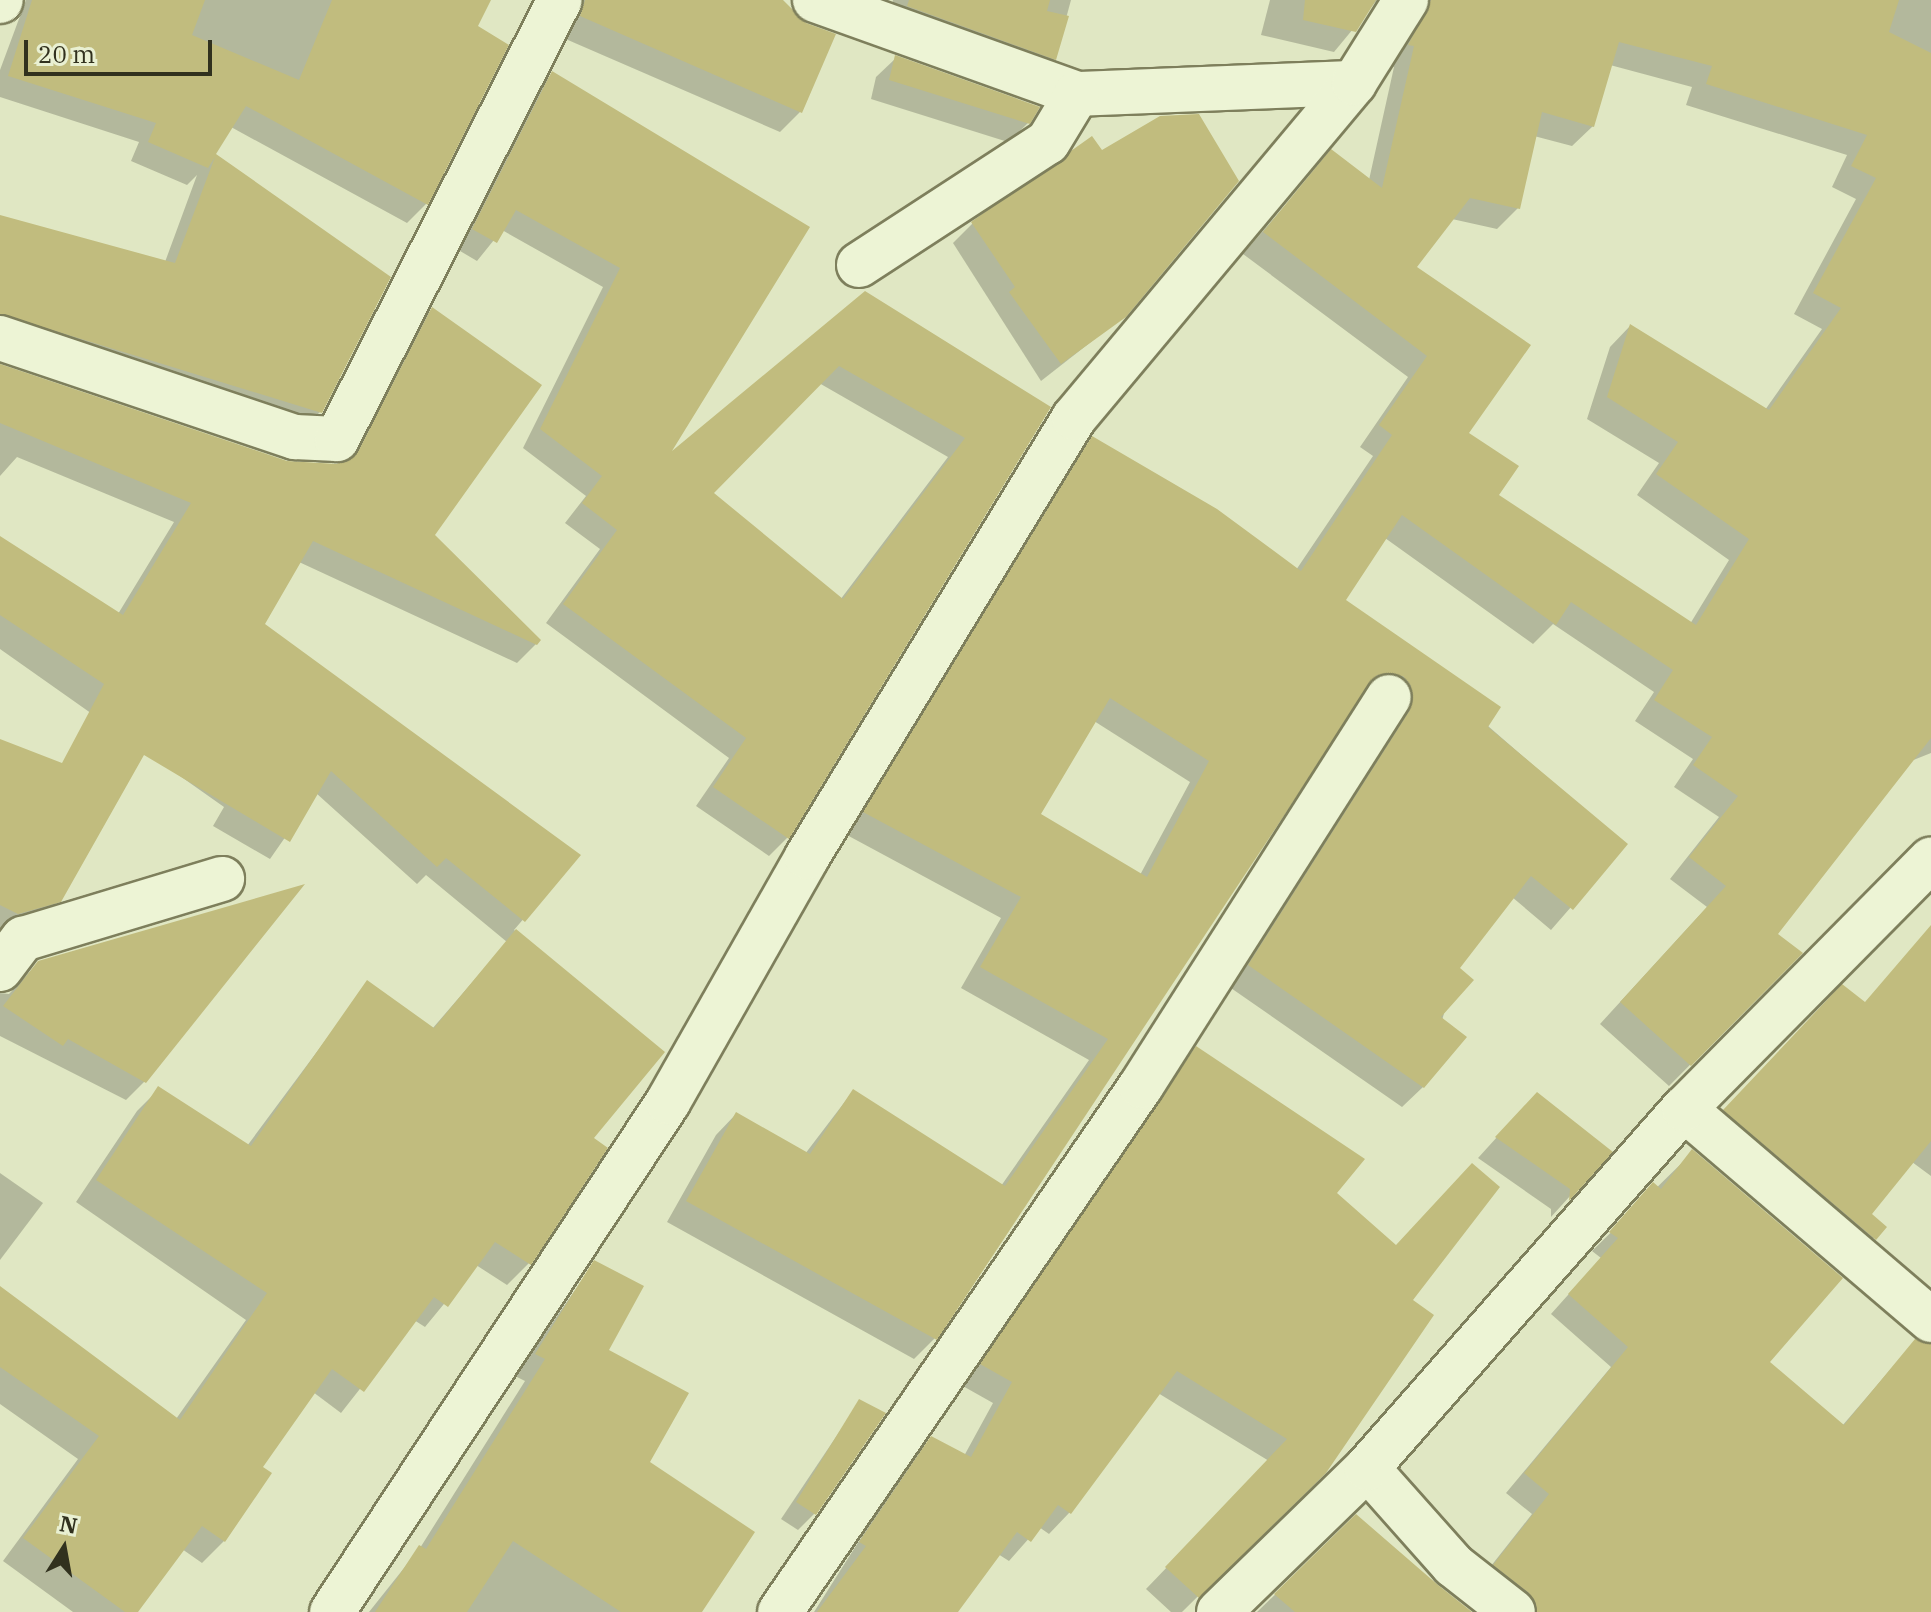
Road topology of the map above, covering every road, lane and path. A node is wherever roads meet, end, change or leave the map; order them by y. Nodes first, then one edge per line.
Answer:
1 (560, 0) edge
2 (815, 0) edge
3 (1406, 0) edge
4 (1354, 83) junction
5 (1077, 94) junction
6 (859, 265) dead end
7 (0, 338) edge
8 (1389, 697) dead end
9 (1931, 859) edge
10 (222, 879) dead end
11 (0, 969) edge
12 (1684, 1109) junction
13 (1931, 1320) edge
14 (1367, 1468) junction
15 (332, 1612) edge
16 (780, 1612) edge
17 (1219, 1612) edge
18 (1513, 1612) edge

1 - 7 street
2 - 5 street
3 - 4 street
4 - 5 street
4 - 15 street
5 - 6 street
8 - 16 street
9 - 12 street
10 - 11 street
12 - 13 street
12 - 14 street
14 - 17 street
14 - 18 street

